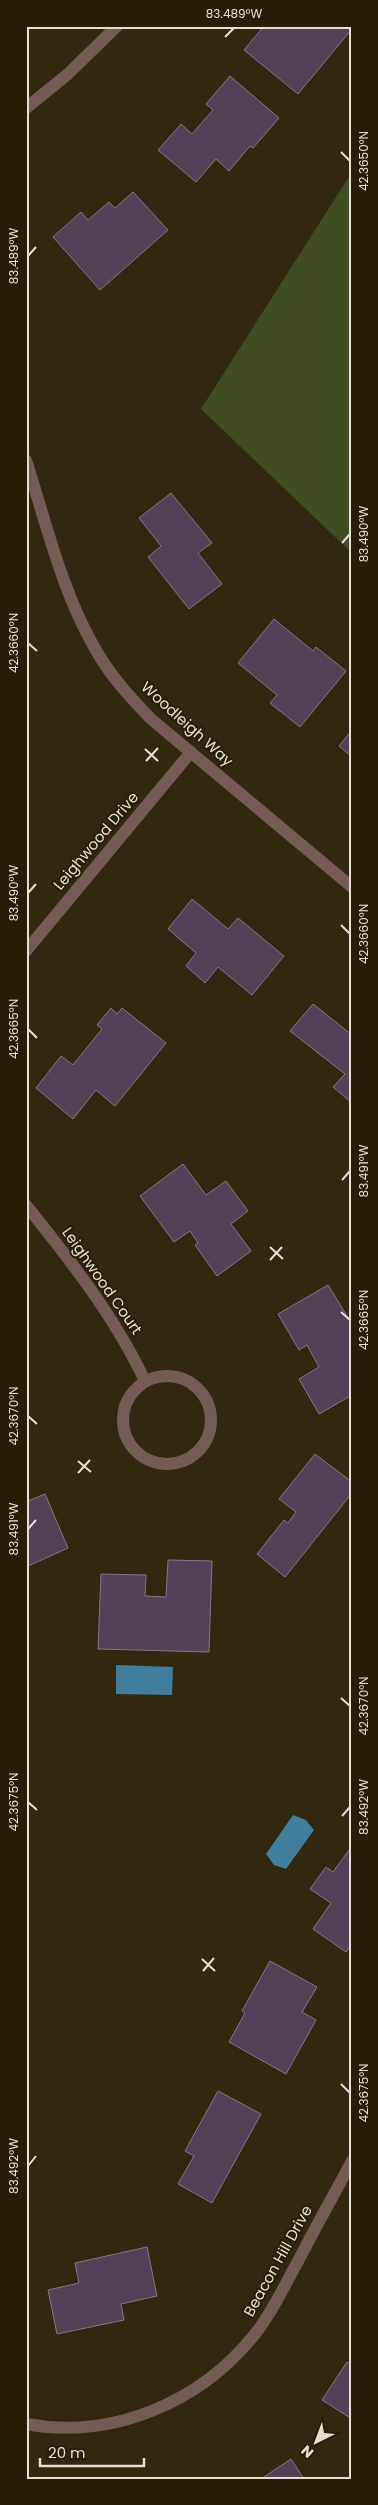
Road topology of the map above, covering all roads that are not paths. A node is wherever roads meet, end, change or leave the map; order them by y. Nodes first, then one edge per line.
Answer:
1 (117, 26) edge
2 (26, 108) edge
3 (26, 460) edge
4 (191, 752) junction
5 (352, 887) edge
6 (26, 951) edge
7 (26, 1205) edge
8 (145, 1381) junction
9 (352, 2161) edge
10 (26, 2424) edge

1 - 2 street
3 - 4 street, Woodleigh Way
4 - 5 street, Woodleigh Way
4 - 6 street, Leighwood Drive
7 - 8 street, Leighwood Court
8 - 8 street
9 - 10 street, Beacon Hill Drive

